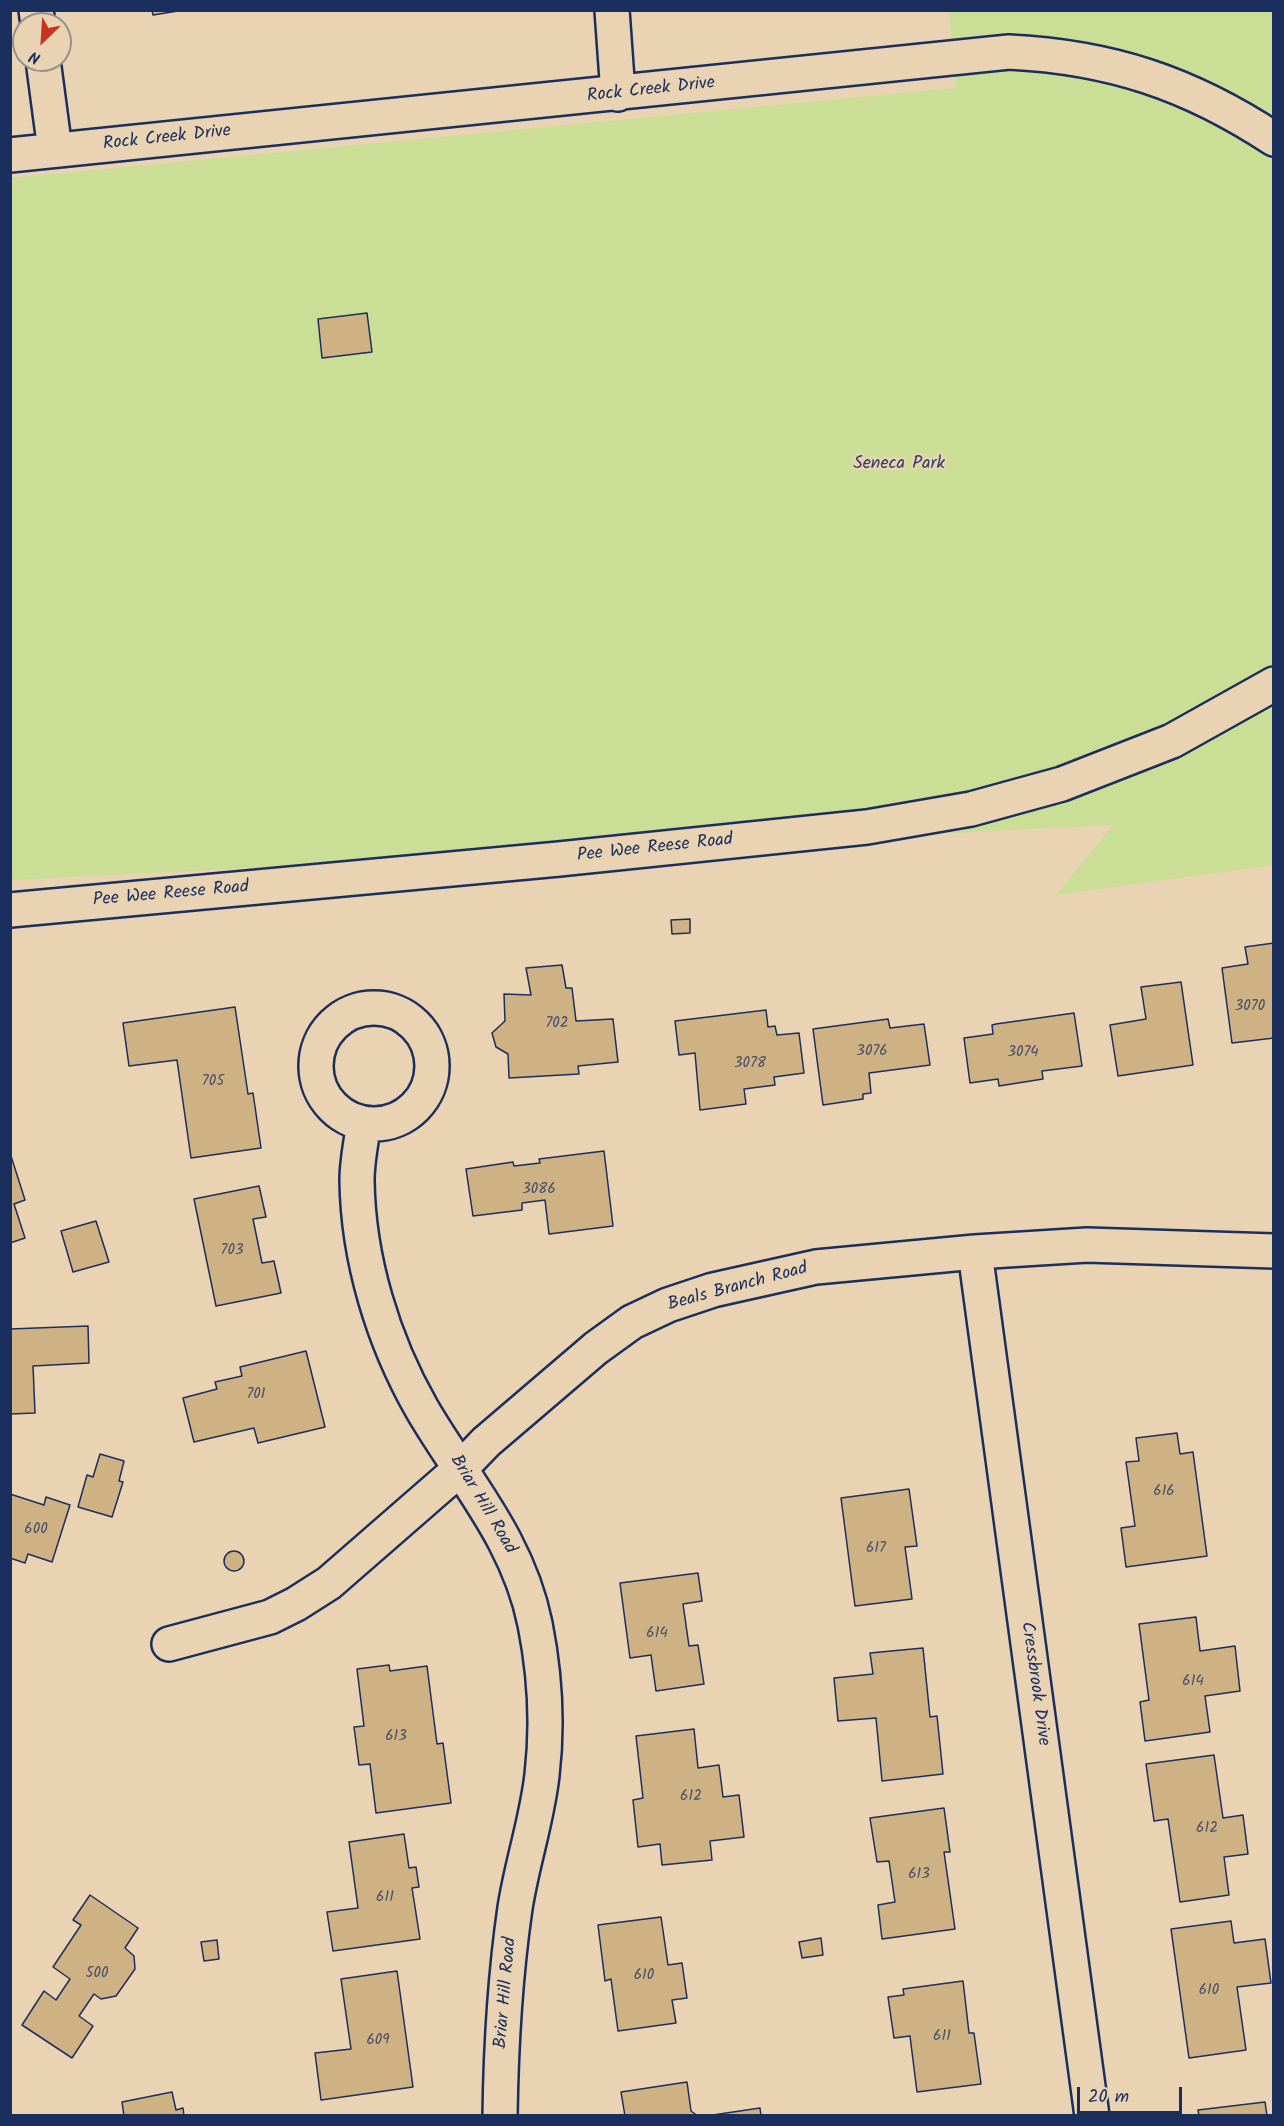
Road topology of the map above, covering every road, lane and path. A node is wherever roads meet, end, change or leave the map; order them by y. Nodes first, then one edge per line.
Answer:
1 (612, 10) edge
2 (45, 72) edge
3 (618, 94) junction
4 (1274, 139) edge
5 (55, 150) junction
6 (10, 155) edge
7 (1274, 684) edge
8 (10, 910) edge
9 (364, 1124) dead end
10 (1274, 1251) edge
11 (975, 1252) junction
12 (461, 1468) junction
13 (169, 1644) dead end
14 (500, 2115) edge
15 (1092, 2115) edge

1 - 3 street
2 - 5 street
3 - 4 street, Rock Creek Drive
3 - 5 street, Rock Creek Drive
5 - 6 street, Rock Creek Drive
7 - 8 street, Pee Wee Reese Road
9 - 12 street, Briar Hill Road
10 - 11 street, Beals Branch Road
11 - 12 street, Beals Branch Road
11 - 15 street, Cressbrook Drive
12 - 13 street, Beals Branch Road
12 - 14 street, Briar Hill Road

